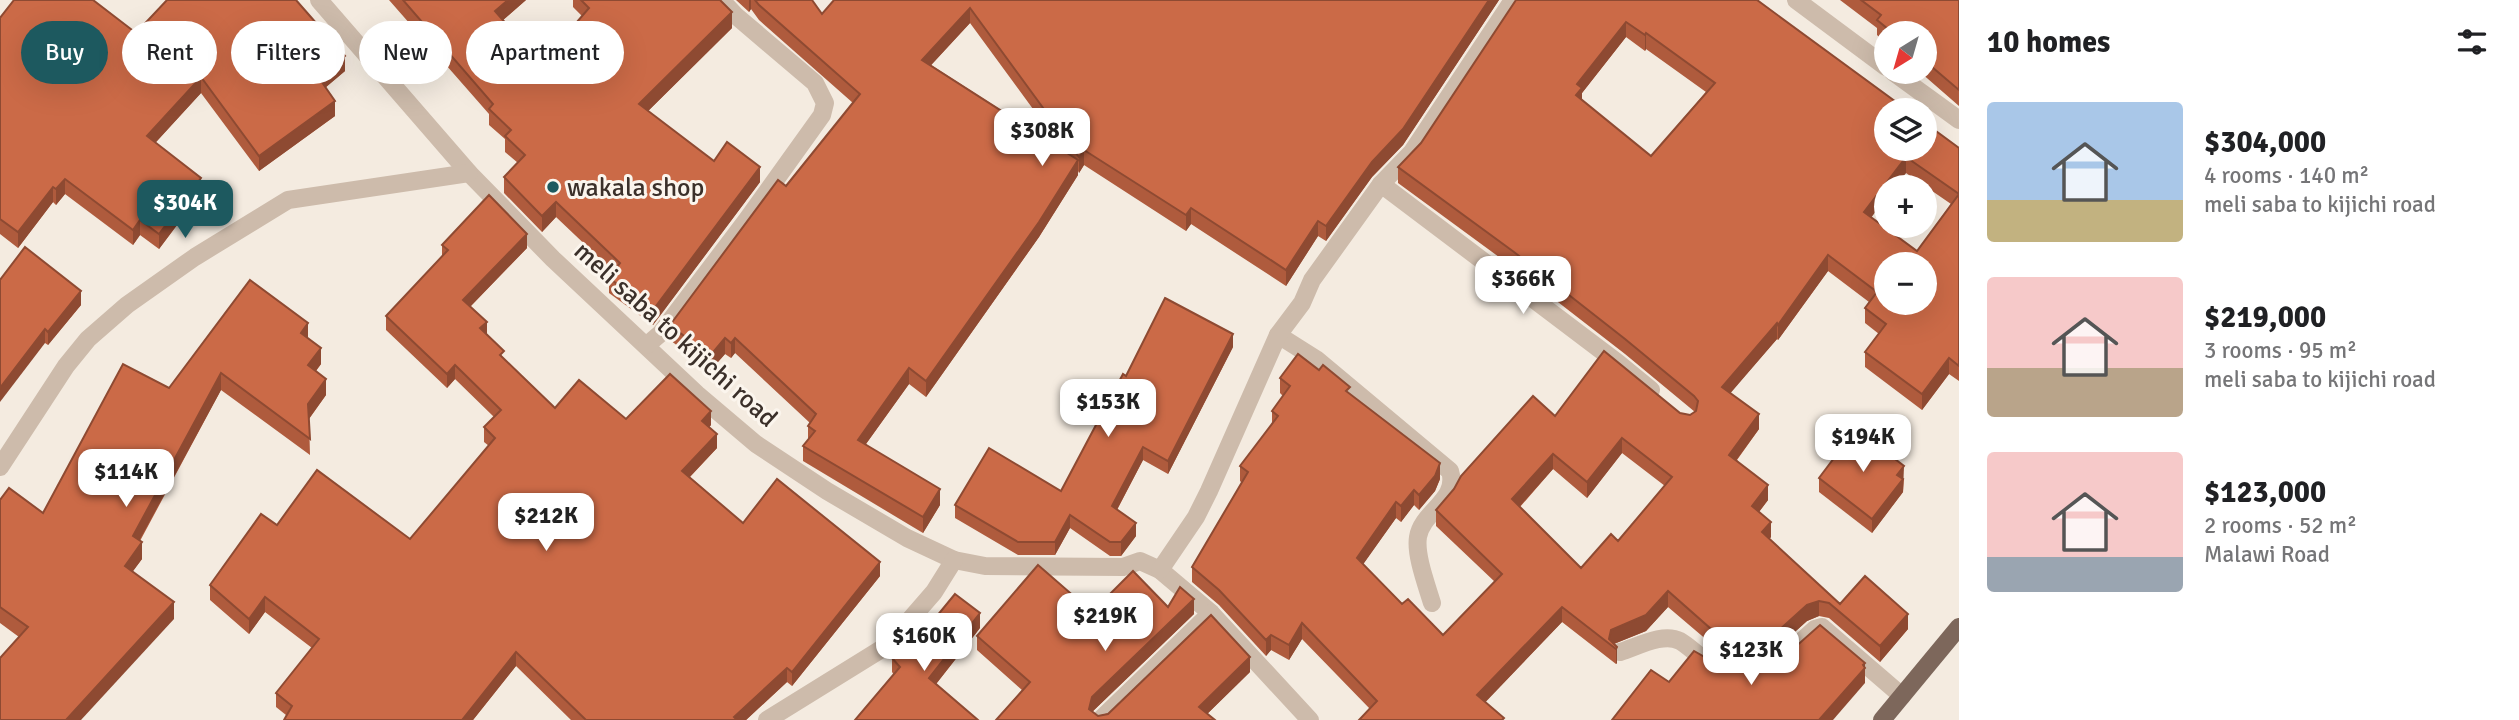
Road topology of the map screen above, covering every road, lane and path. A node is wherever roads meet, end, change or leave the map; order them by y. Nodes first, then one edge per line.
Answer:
1 (319, 0) edge
2 (721, 0) edge
3 (1513, 0) edge
4 (1796, 0) edge
5 (1874, 58) edge
6 (1910, 84) edge
7 (1959, 120) edge
8 (469, 173) junction
9 (1381, 184) junction
10 (1278, 335) junction
11 (646, 345) junction
12 (1666, 403) edge
13 (0, 467) edge
14 (954, 560) junction
15 (1160, 570) junction
16 (1432, 603) dead end
17 (1210, 613) junction
18 (1959, 627) edge
19 (1620, 652) dead end
20 (1902, 696) junction
21 (767, 720) edge
22 (1100, 720) edge
23 (1310, 720) edge
24 (1882, 720) edge

1 - 8 street, meli saba to kijichi road
2 - 11 street
3 - 9 street
4 - 5 street
6 - 7 street
8 - 11 street, meli saba to kijichi road
8 - 13 street
9 - 10 street
9 - 12 street
10 - 15 street
10 - 16 street
11 - 14 street, meli saba to kijichi road
14 - 15 street, meli saba to kijichi road
14 - 21 street
15 - 17 street
17 - 22 street
17 - 23 street
18 - 20 main road
19 - 20 street
20 - 24 main road

